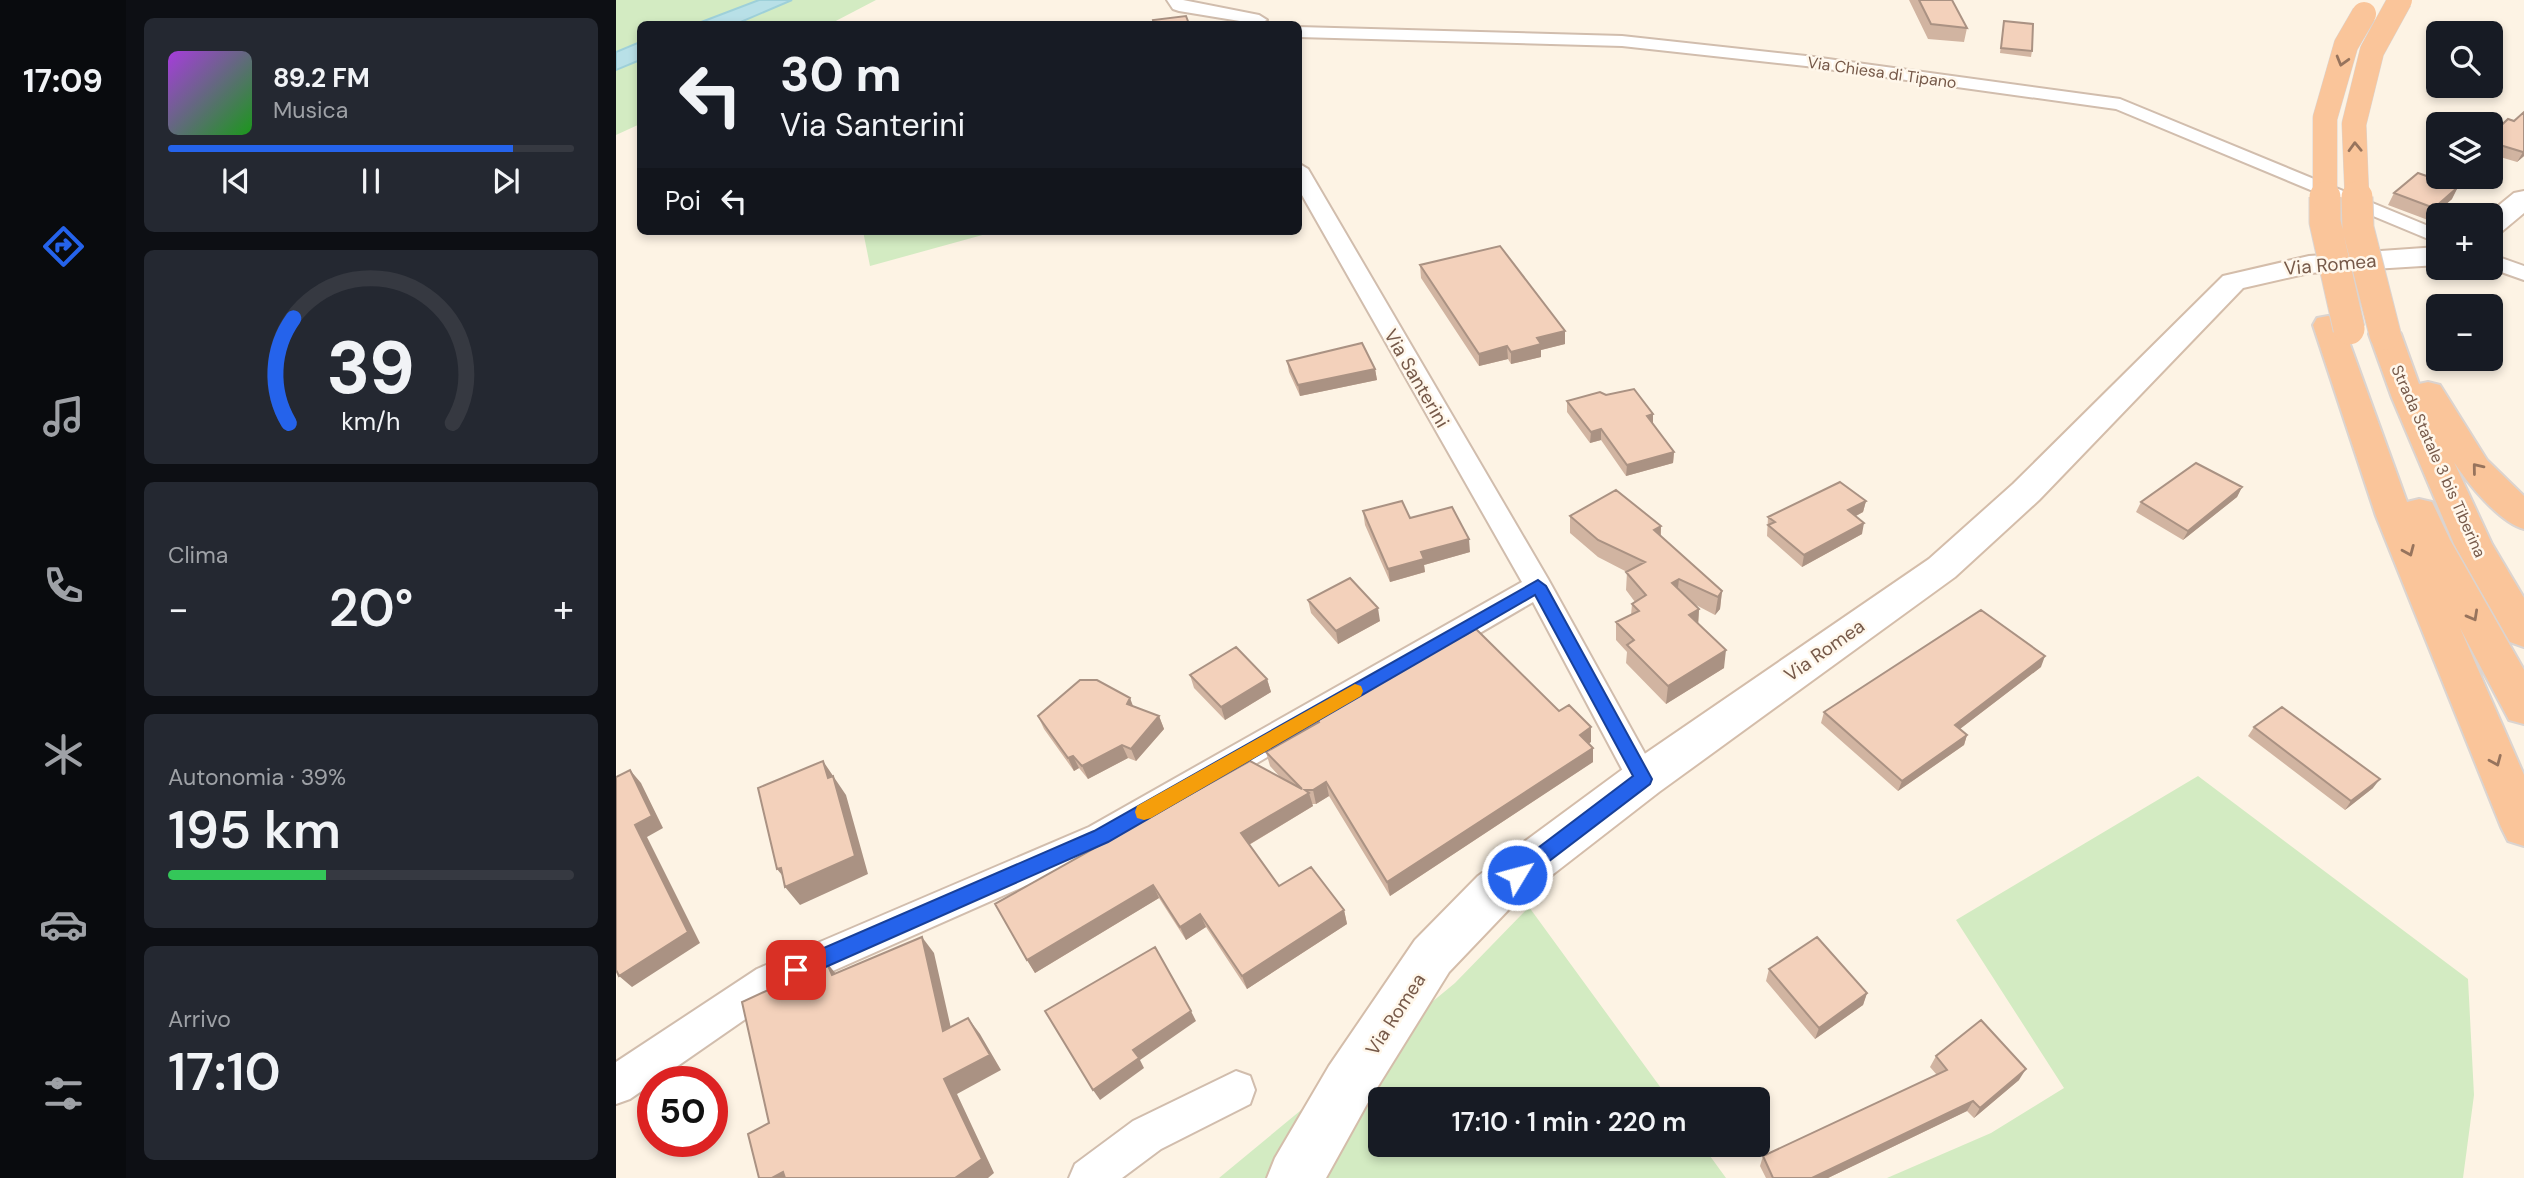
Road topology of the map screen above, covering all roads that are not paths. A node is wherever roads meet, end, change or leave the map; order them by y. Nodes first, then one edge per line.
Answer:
1 (1175, 0) edge
2 (1256, 0) edge
3 (2372, 0) edge
4 (2400, 0) edge
5 (1254, 21) edge
6 (1259, 21) edge
7 (1302, 32) edge
8 (1302, 176) edge
9 (2524, 200) edge
10 (2503, 217) edge
11 (2426, 232) edge
12 (2426, 257) edge
13 (2503, 265) edge
14 (2524, 274) edge
15 (2339, 327) junction
16 (2395, 336) junction
17 (2524, 517) edge
18 (1538, 586) junction
19 (2524, 632) edge
20 (2524, 708) edge
21 (1643, 779) junction
22 (2524, 827) edge
23 (616, 1085) edge
24 (1236, 1090) dead end
25 (1090, 1178) edge
26 (1295, 1178) edge

1 - 5 street
2 - 6 street
3 -> 15 highway, bridge
16 -> 4 highway, bridge
7 - 11 street, Via Chiesa di Tipano
8 - 18 street, Via Santerini
9 - 10 main road
12 - 21 main road, Via Romea
13 - 14 street
15 -> 20 highway, Strada Statale 3 bis Tiberina
15 -> 22 highway
17 -> 16 highway
16 - 19 highway, Strada Statale 3 bis Tiberina
18 - 21 street, Via Santerini
18 - 23 street
21 - 26 main road, Via Romea
24 - 25 street

